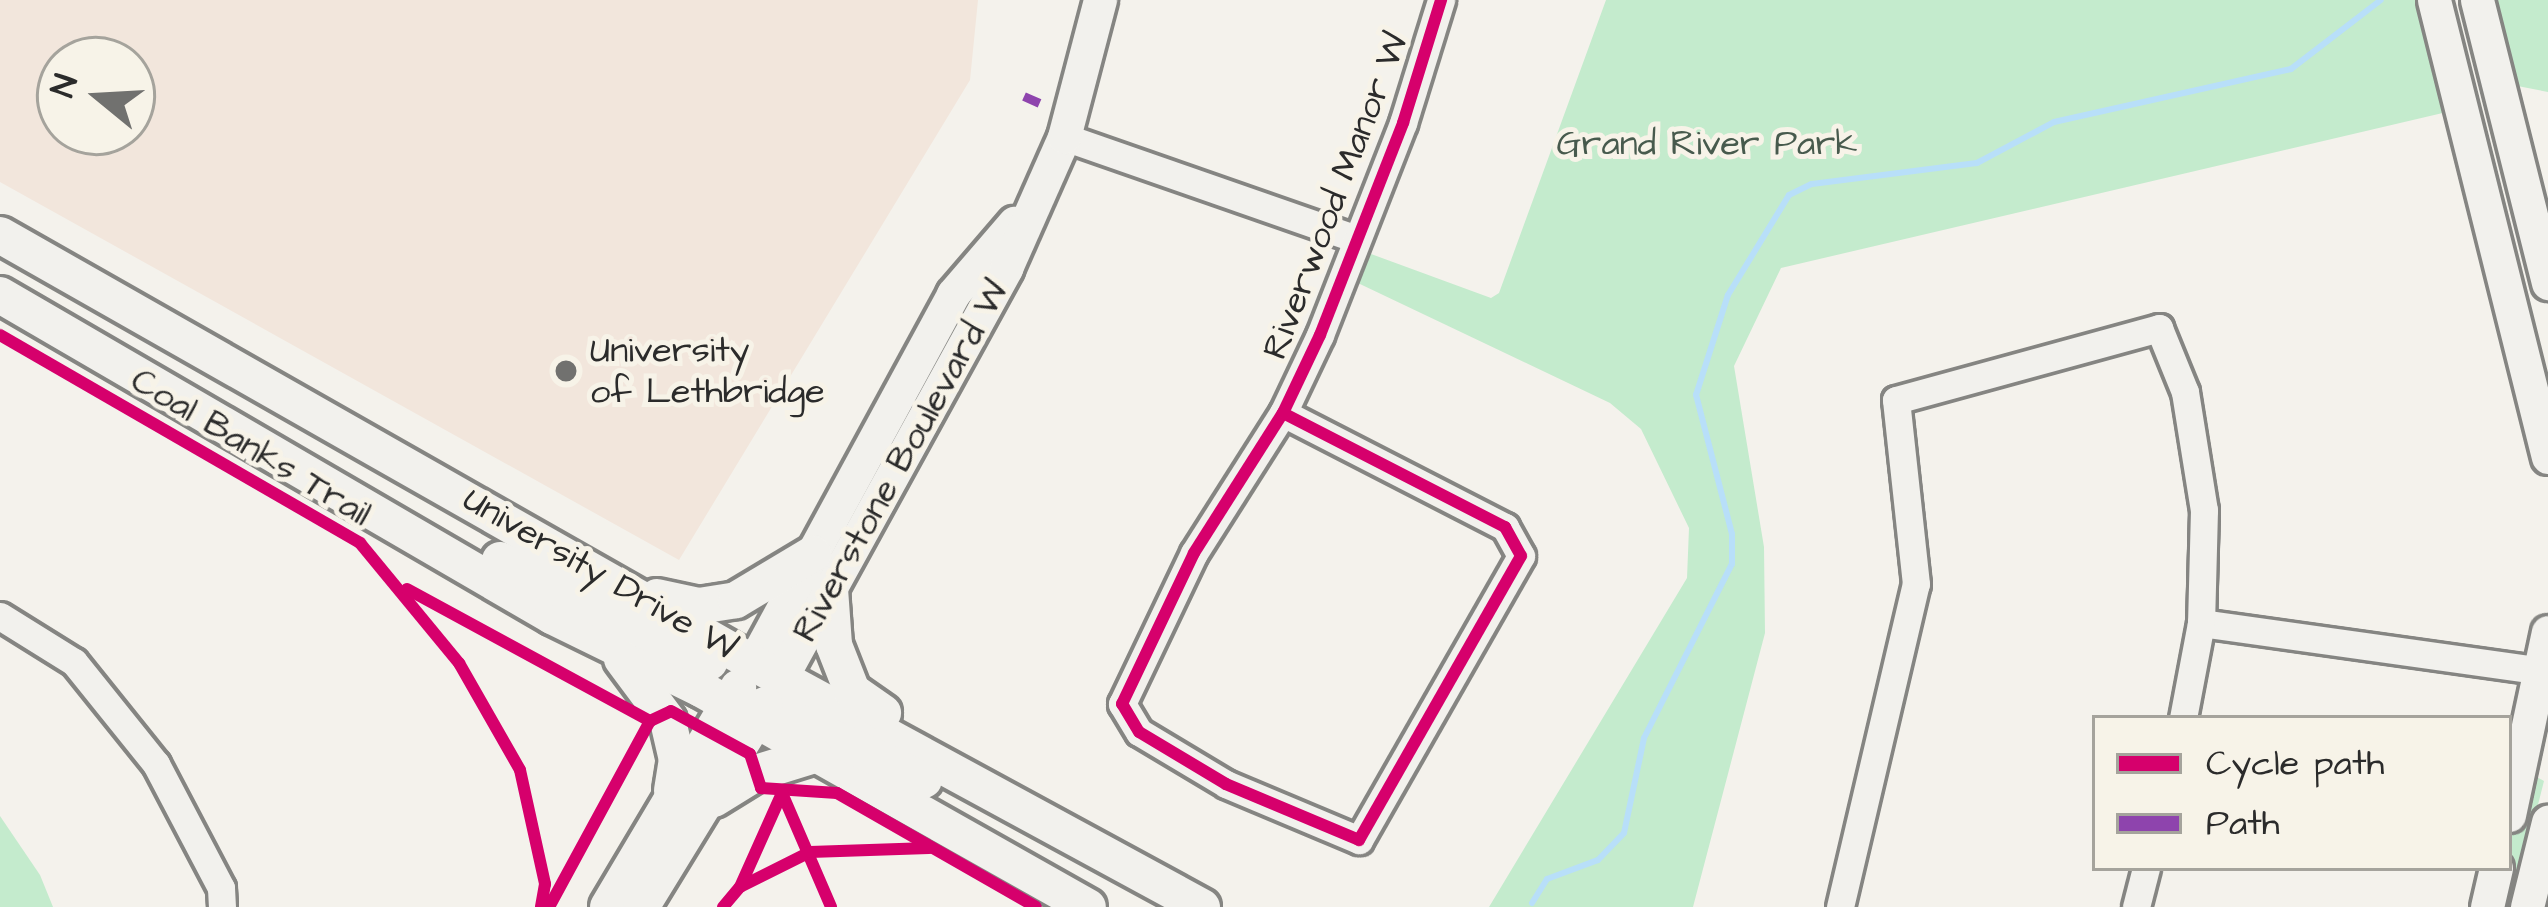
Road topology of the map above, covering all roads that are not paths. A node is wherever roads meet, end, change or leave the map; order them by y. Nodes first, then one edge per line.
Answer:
1 (1100, 0) edge
2 (1441, 0) edge
3 (2434, 0) edge
4 (2476, 0) edge
5 (1064, 137) junction
6 (1039, 194) junction
7 (0, 235) edge
8 (1354, 238) junction
9 (2548, 283) edge
10 (0, 295) edge
11 (1283, 413) junction
12 (264, 448) junction
13 (2548, 457) edge
14 (812, 554) junction
15 (621, 587) junction
16 (830, 589) junction
17 (0, 616) edge
18 (2201, 623) junction
19 (2548, 632) edge
20 (592, 637) junction
21 (2545, 672) edge
22 (754, 692) junction
23 (2183, 715) edge
24 (814, 755) junction
25 (2535, 760) edge
26 (706, 804) junction
27 (2512, 809) edge
28 (665, 811) junction
29 (1041, 819) junction
30 (2548, 822) edge
31 (2145, 871) edge
32 (2495, 871) edge
33 (1200, 905) edge
34 (222, 907) edge
35 (608, 907) edge
36 (641, 907) edge
37 (1088, 907) edge
38 (1840, 907) edge
39 (2135, 907) edge
40 (2487, 907) edge
41 (2527, 907) edge

1 - 5 street, Riverstone Boulevard W
2 - 8 street, Riverwood Manor W
3 - 13 street
4 - 9 street
5 - 6 street, Riverstone Boulevard W
5 - 8 street, Riverwood Manor W
6 - 14 street, Riverstone Boulevard W
6 - 16 street, Riverstone Boulevard W
7 - 15 main road, University Drive W
8 - 11 street, Riverwood Manor W
10 - 12 main road, University Drive W
11 - 11 street, Riverwood Manor W
12 - 20 main road, University Drive W
12 - 22 main road
14 - 15 main road
14 - 22 street, Riverstone Boulevard W
15 - 22 main road, University Drive W
16 - 22 street, Riverstone Boulevard W
16 - 29 main road
17 - 34 street
18 - 21 street
18 - 23 street
18 - 38 street
19 - 21 street
20 - 22 main road, University Drive W
20 - 28 main road
21 - 25 street
22 - 24 main road
22 - 26 main road
22 - 28 main road
22 - 29 main road, University Drive W
22 - 33 main road
24 - 26 main road
24 - 37 main road
25 - 27 street
26 - 36 main road
28 - 35 main road
29 - 33 main road, University Drive W
30 - 41 street
31 - 39 street
32 - 40 street

